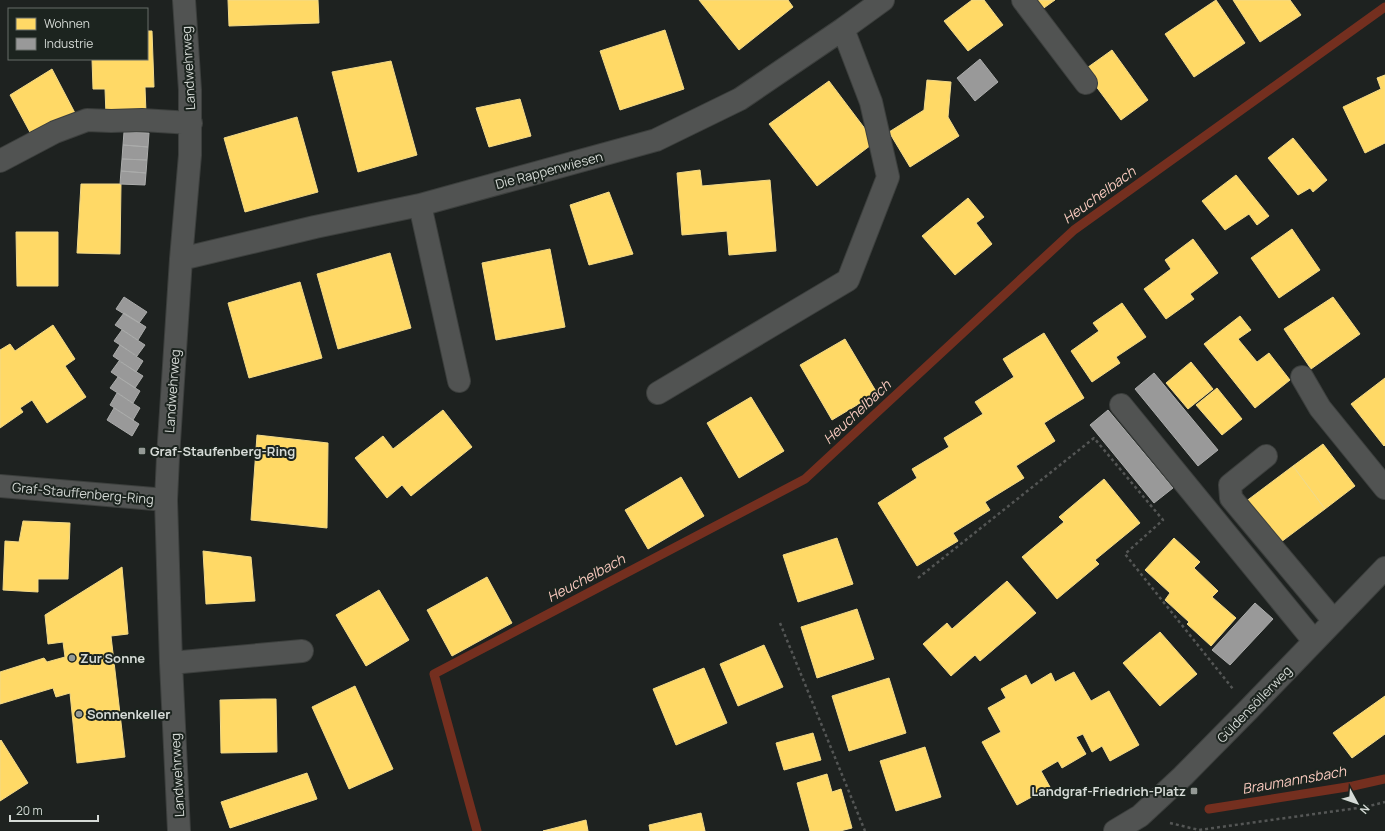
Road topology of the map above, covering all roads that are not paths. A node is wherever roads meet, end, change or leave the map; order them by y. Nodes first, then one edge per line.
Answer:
1 (184, 0) edge
2 (883, 0) edge
3 (1023, 0) edge
4 (843, 29) junction
5 (1086, 83) dead end
6 (191, 123) junction
7 (0, 162) edge
8 (420, 205) junction
9 (181, 259) junction
10 (1302, 377) dead end
11 (459, 381) dead end
12 (658, 393) dead end
13 (1121, 406) dead end
14 (1266, 456) dead end
15 (0, 486) edge
16 (1385, 488) edge
17 (166, 500) junction
18 (1385, 568) edge
19 (1334, 621) junction
20 (1314, 641) junction
21 (302, 651) dead end
22 (171, 663) junction
23 (180, 831) edge
24 (1115, 831) edge

1 - 6 street, Landwehrweg
2 - 4 street, Die Rappenwiesen
3 - 5 street
4 - 8 street, Die Rappenwiesen
4 - 12 street
6 - 7 street
6 - 9 street, Landwehrweg
8 - 9 street, Die Rappenwiesen
8 - 11 street
9 - 17 street, Landwehrweg
10 - 16 street
13 - 20 street
14 - 19 street
15 - 17 street, Graf-Stauffenberg-Ring
17 - 22 street, Landwehrweg
18 - 19 street, Güldensöllerweg
19 - 20 street, Güldensöllerweg
20 - 24 street, Güldensöllerweg
21 - 22 street
22 - 23 street, Landwehrweg

